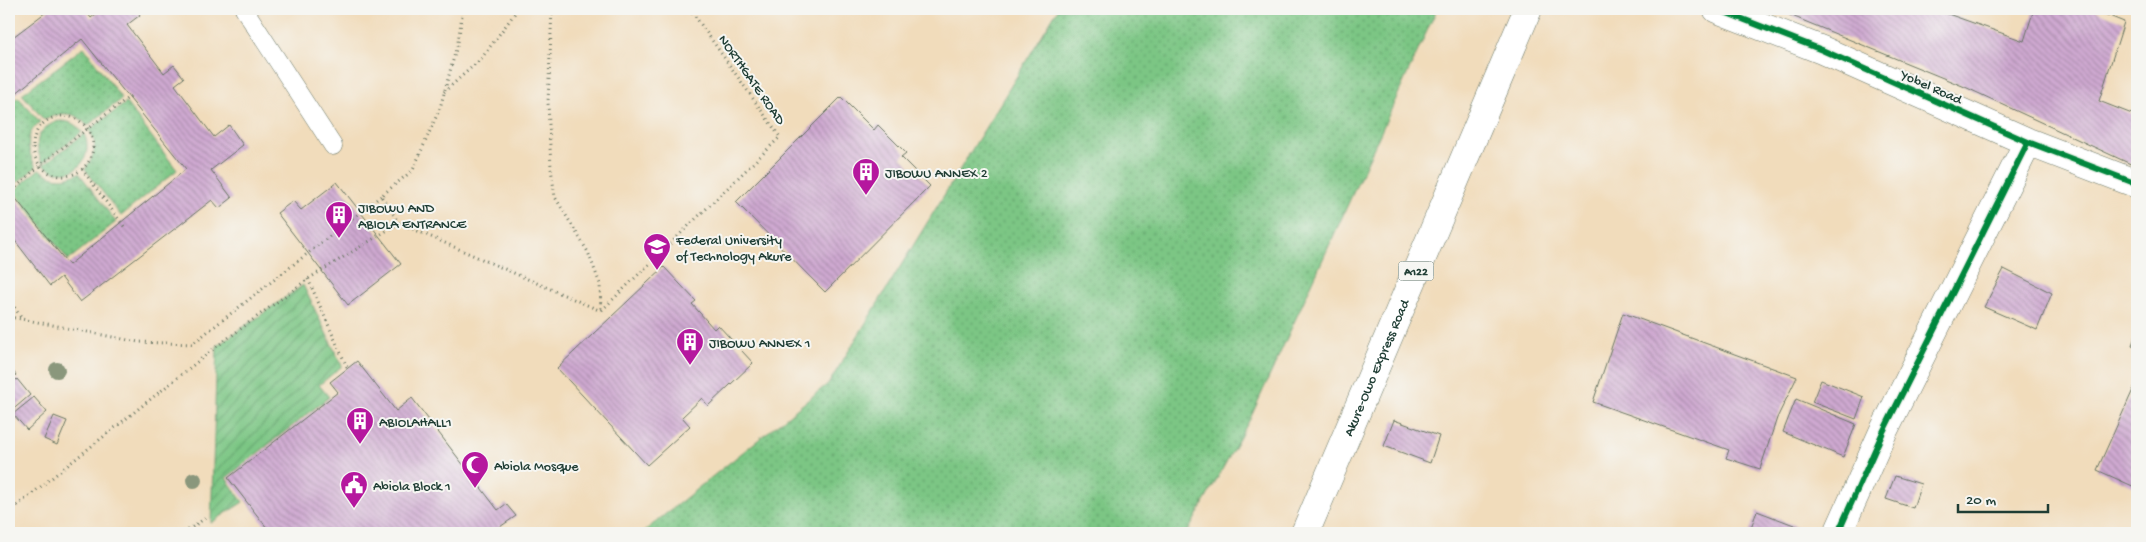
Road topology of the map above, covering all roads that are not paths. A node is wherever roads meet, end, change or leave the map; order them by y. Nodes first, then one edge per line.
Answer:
1 (244, 9) edge
2 (1528, 9) edge
3 (1717, 9) edge
4 (2028, 142) junction
5 (333, 146) dead end
6 (2137, 184) edge
7 (1305, 533) edge
8 (1838, 533) edge

1 - 5 lane
2 - 7 main road, Akure-Owo Express Road / A122
3 - 4 main road, Yobel Road
4 - 6 main road, Yobel Road
4 - 8 main road

